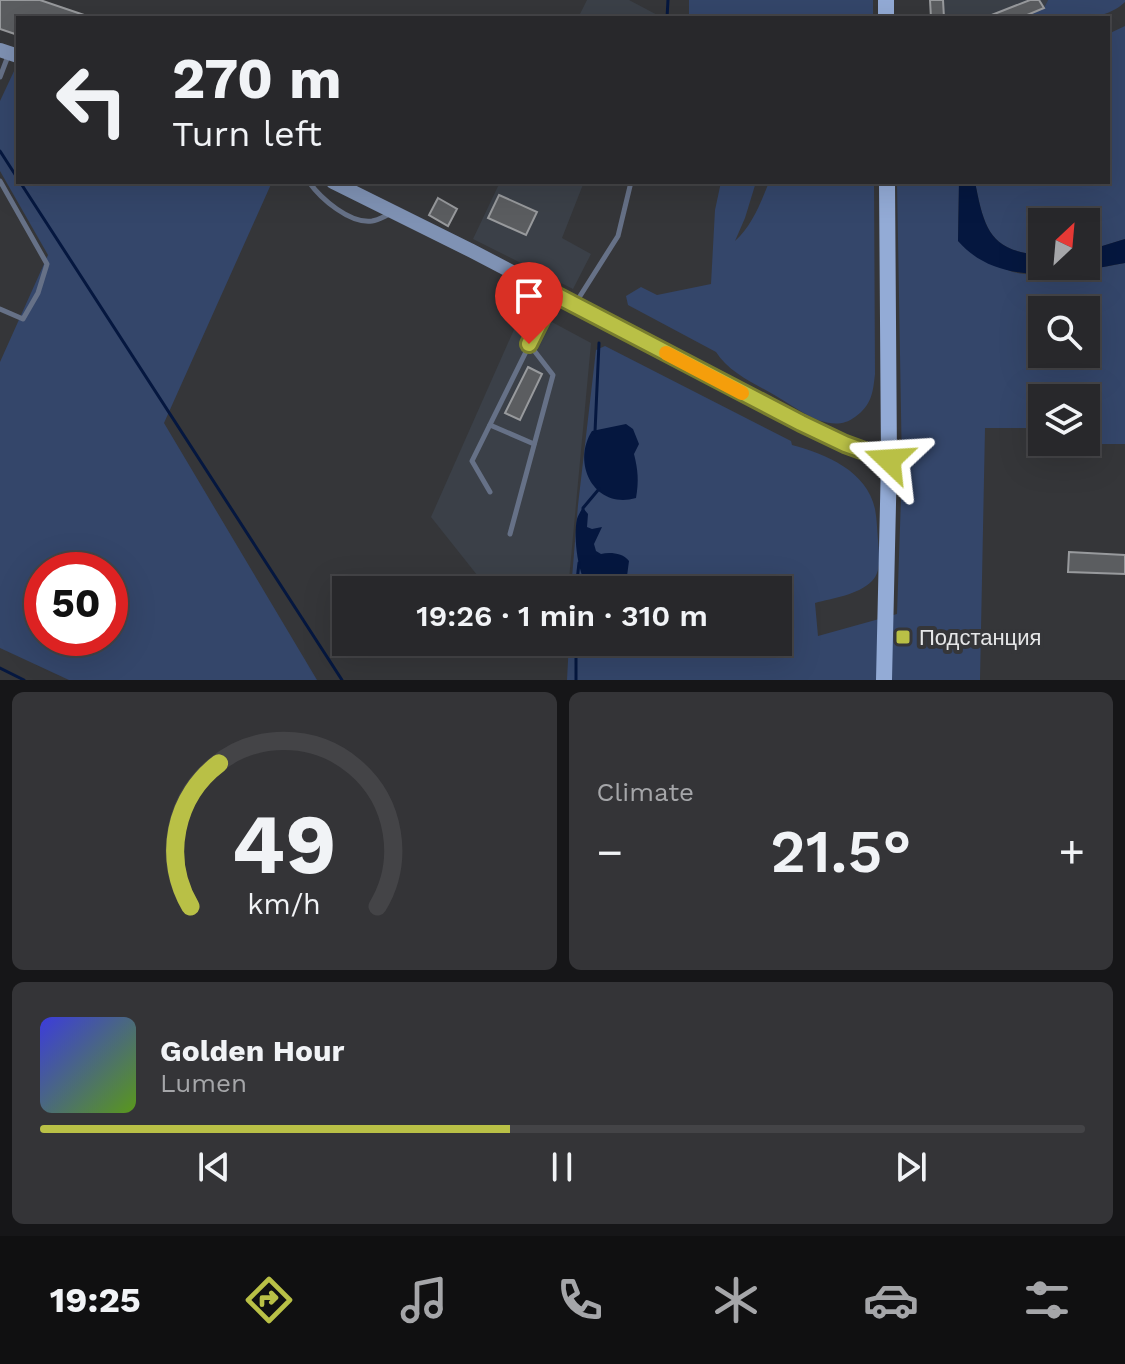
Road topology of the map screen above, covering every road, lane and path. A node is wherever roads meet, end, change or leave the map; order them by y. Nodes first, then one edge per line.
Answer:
1 (9, 53) edge
2 (0, 77) edge
3 (0, 181) edge
4 (311, 184) edge
5 (337, 184) edge
6 (631, 184) edge
7 (887, 184) edge
8 (395, 212) junction
9 (554, 294) junction
10 (574, 304) junction
11 (0, 309) edge
12 (529, 344) junction
13 (490, 425) junction
14 (534, 444) junction
15 (889, 460) junction
16 (490, 492) dead end
17 (510, 534) dead end
18 (884, 680) edge

1 - 2 lane
3 - 11 lane
4 - 8 lane
5 - 8 main road
6 - 10 lane
7 - 15 main road
8 - 9 main road
9 - 10 main road
9 - 12 lane
10 - 15 main road
12 - 13 lane
12 - 14 lane
13 - 14 lane
13 - 16 lane
14 - 17 lane
15 - 18 main road

